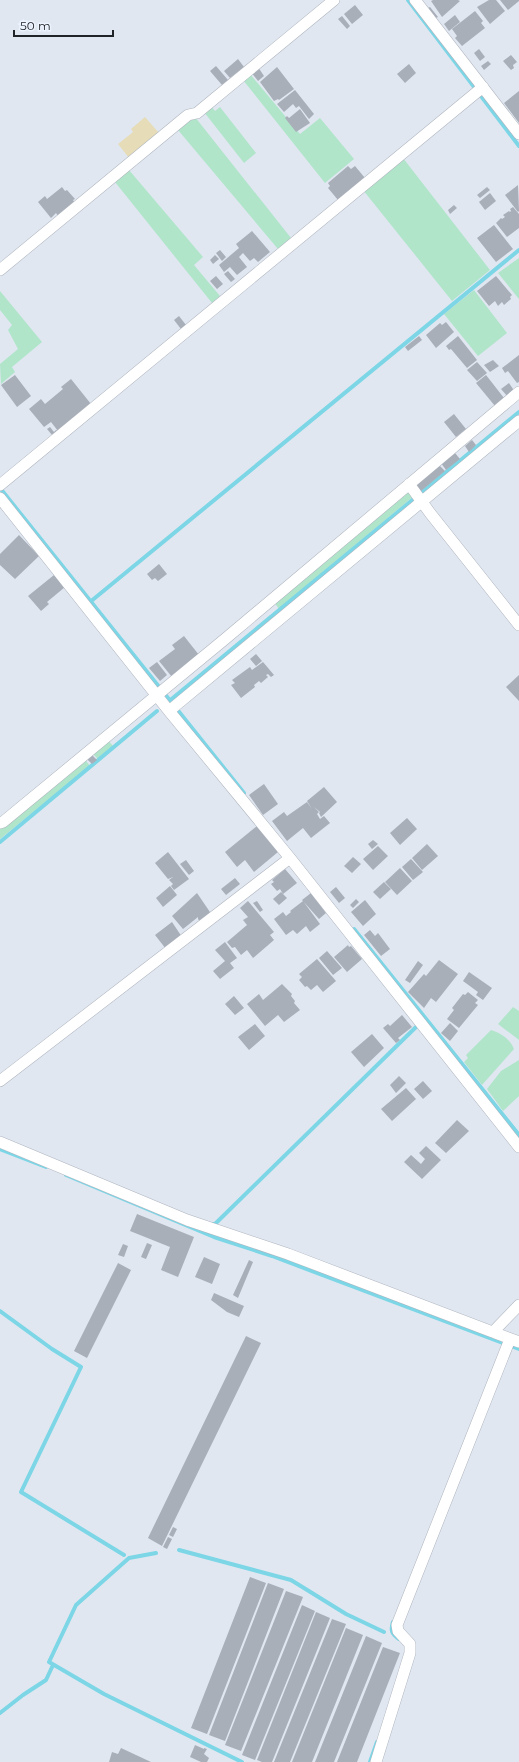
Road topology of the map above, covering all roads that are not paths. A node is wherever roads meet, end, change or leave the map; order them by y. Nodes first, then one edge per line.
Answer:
1 (334, 0) edge
2 (415, 0) edge
3 (479, 90) junction
4 (519, 134) edge
5 (0, 270) edge
6 (519, 392) edge
7 (519, 421) edge
8 (409, 484) junction
9 (0, 485) edge
10 (0, 498) edge
11 (418, 498) junction
12 (519, 625) edge
13 (160, 693) junction
14 (173, 708) junction
15 (0, 823) edge
16 (290, 858) junction
17 (0, 1081) edge
18 (0, 1142) edge
19 (519, 1147) edge
20 (519, 1305) edge
21 (493, 1332) junction
22 (511, 1342) edge
23 (376, 1762) edge

1 - 5 street
2 - 3 street
3 - 4 street
3 - 9 street
6 - 8 street
7 - 11 street
8 - 11 street
8 - 13 street
10 - 13 street
11 - 12 street
11 - 14 street
13 - 14 street
13 - 15 street
14 - 16 street
16 - 17 street
16 - 19 street
18 - 21 street
20 - 21 street
21 - 22 street
22 - 23 street

